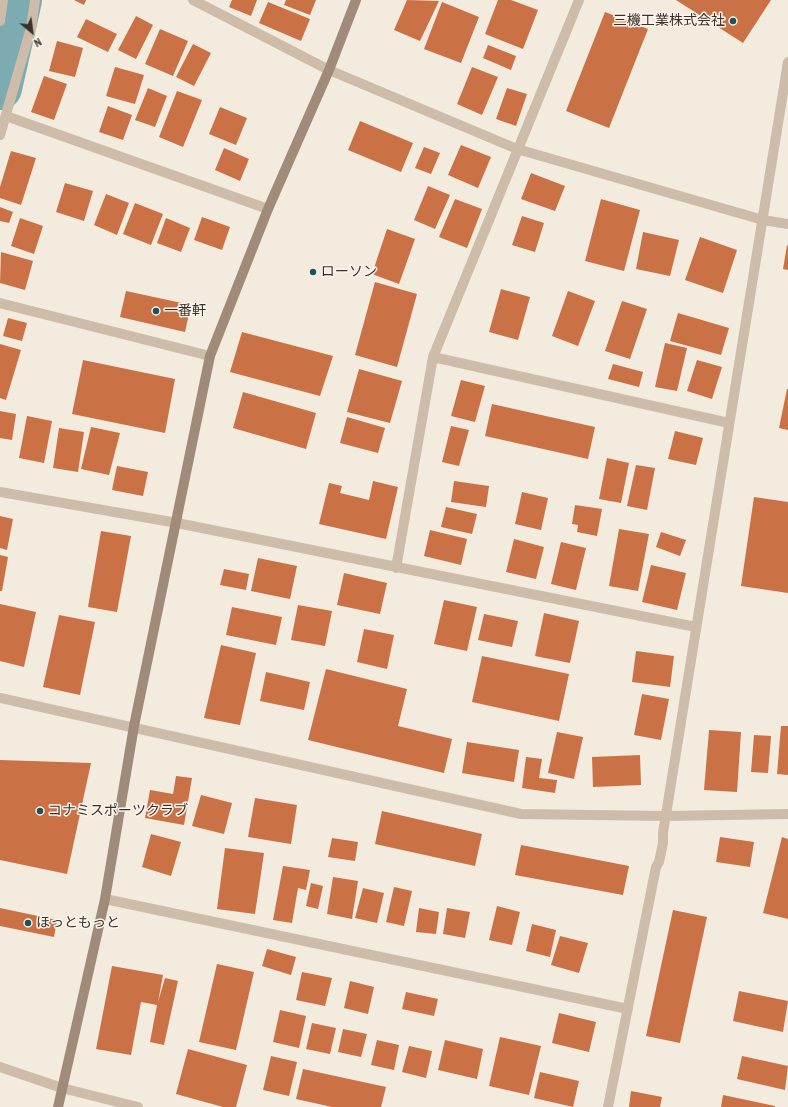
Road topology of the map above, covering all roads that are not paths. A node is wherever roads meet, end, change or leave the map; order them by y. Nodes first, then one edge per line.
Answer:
1 (4, 0) edge
2 (35, 0) edge
3 (193, 0) edge
4 (356, 0) edge
5 (580, 0) edge
6 (0, 21) edge
7 (788, 62) edge
8 (329, 70) junction
9 (6, 116) junction
10 (0, 135) edge
11 (517, 149) junction
12 (268, 209) junction
13 (763, 220) junction
14 (788, 224) edge
15 (0, 303) edge
16 (210, 356) junction
17 (433, 357) junction
18 (729, 423) junction
19 (0, 492) edge
20 (177, 524) junction
21 (396, 568) junction
22 (696, 627) junction
23 (0, 698) edge
24 (134, 726) junction
25 (788, 814) edge
26 (666, 816) junction
27 (105, 899) junction
28 (628, 1009) junction
29 (0, 1067) edge
30 (62, 1088) junction
31 (58, 1107) edge
32 (138, 1107) edge
33 (608, 1107) edge

1 - 6 street
2 - 9 street
3 - 8 street
4 - 8 street
5 - 11 street
7 - 13 street
8 - 11 street
8 - 12 street
9 - 10 street
9 - 12 street
11 - 13 street
11 - 17 street
12 - 16 street
13 - 14 street
13 - 18 street
15 - 16 street
16 - 20 street
17 - 18 street
17 - 21 street
18 - 22 street
19 - 20 street
20 - 21 street
20 - 24 street
21 - 22 street
22 - 26 street
23 - 24 street
24 - 26 street
24 - 27 street
25 - 26 street
26 - 28 street
27 - 28 street
27 - 30 street
28 - 33 street
29 - 30 street
30 - 31 street
30 - 32 street

